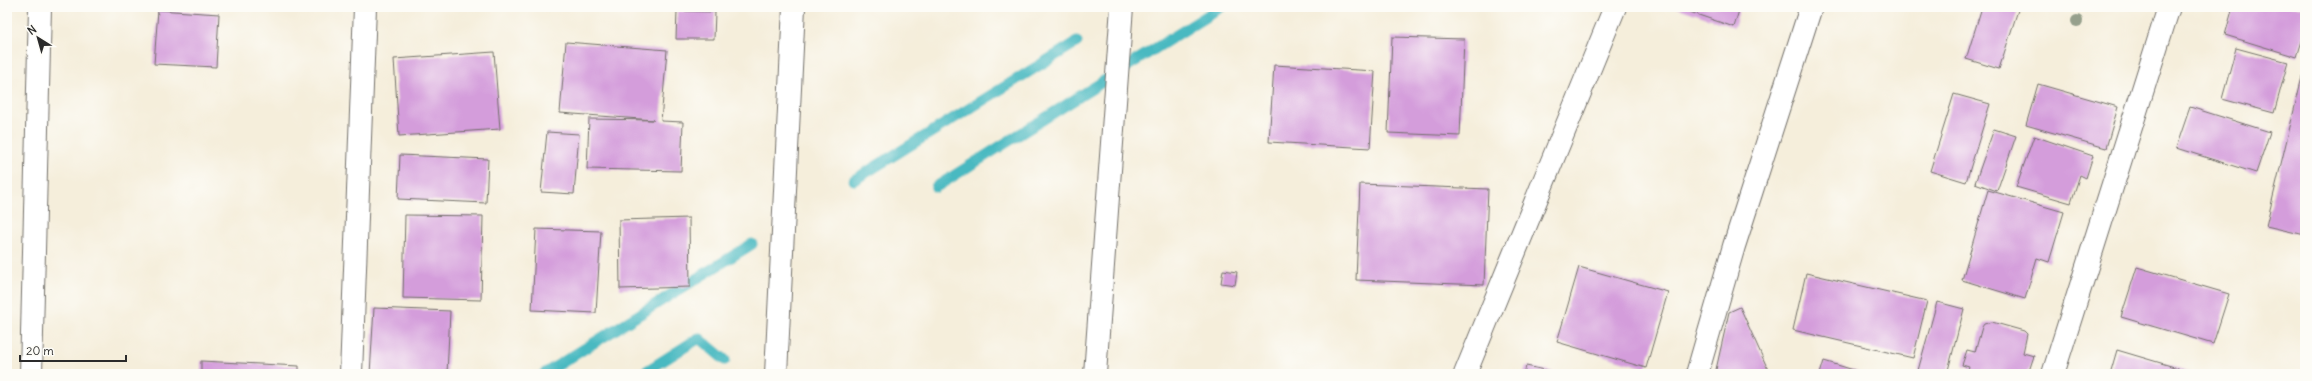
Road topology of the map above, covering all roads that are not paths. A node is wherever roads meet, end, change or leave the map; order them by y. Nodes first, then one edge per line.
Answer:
1 (40, 7) edge
2 (365, 7) edge
3 (794, 7) edge
4 (1122, 7) edge
5 (1615, 7) edge
6 (1811, 7) edge
7 (2169, 7) edge
8 (31, 374) edge
9 (350, 374) edge
10 (776, 374) edge
11 (1095, 374) edge
12 (1465, 374) edge
13 (1697, 374) edge
14 (2053, 374) edge

1 - 8 street
2 - 9 street
3 - 10 street
4 - 11 street
5 - 12 street
6 - 13 street
7 - 14 street

